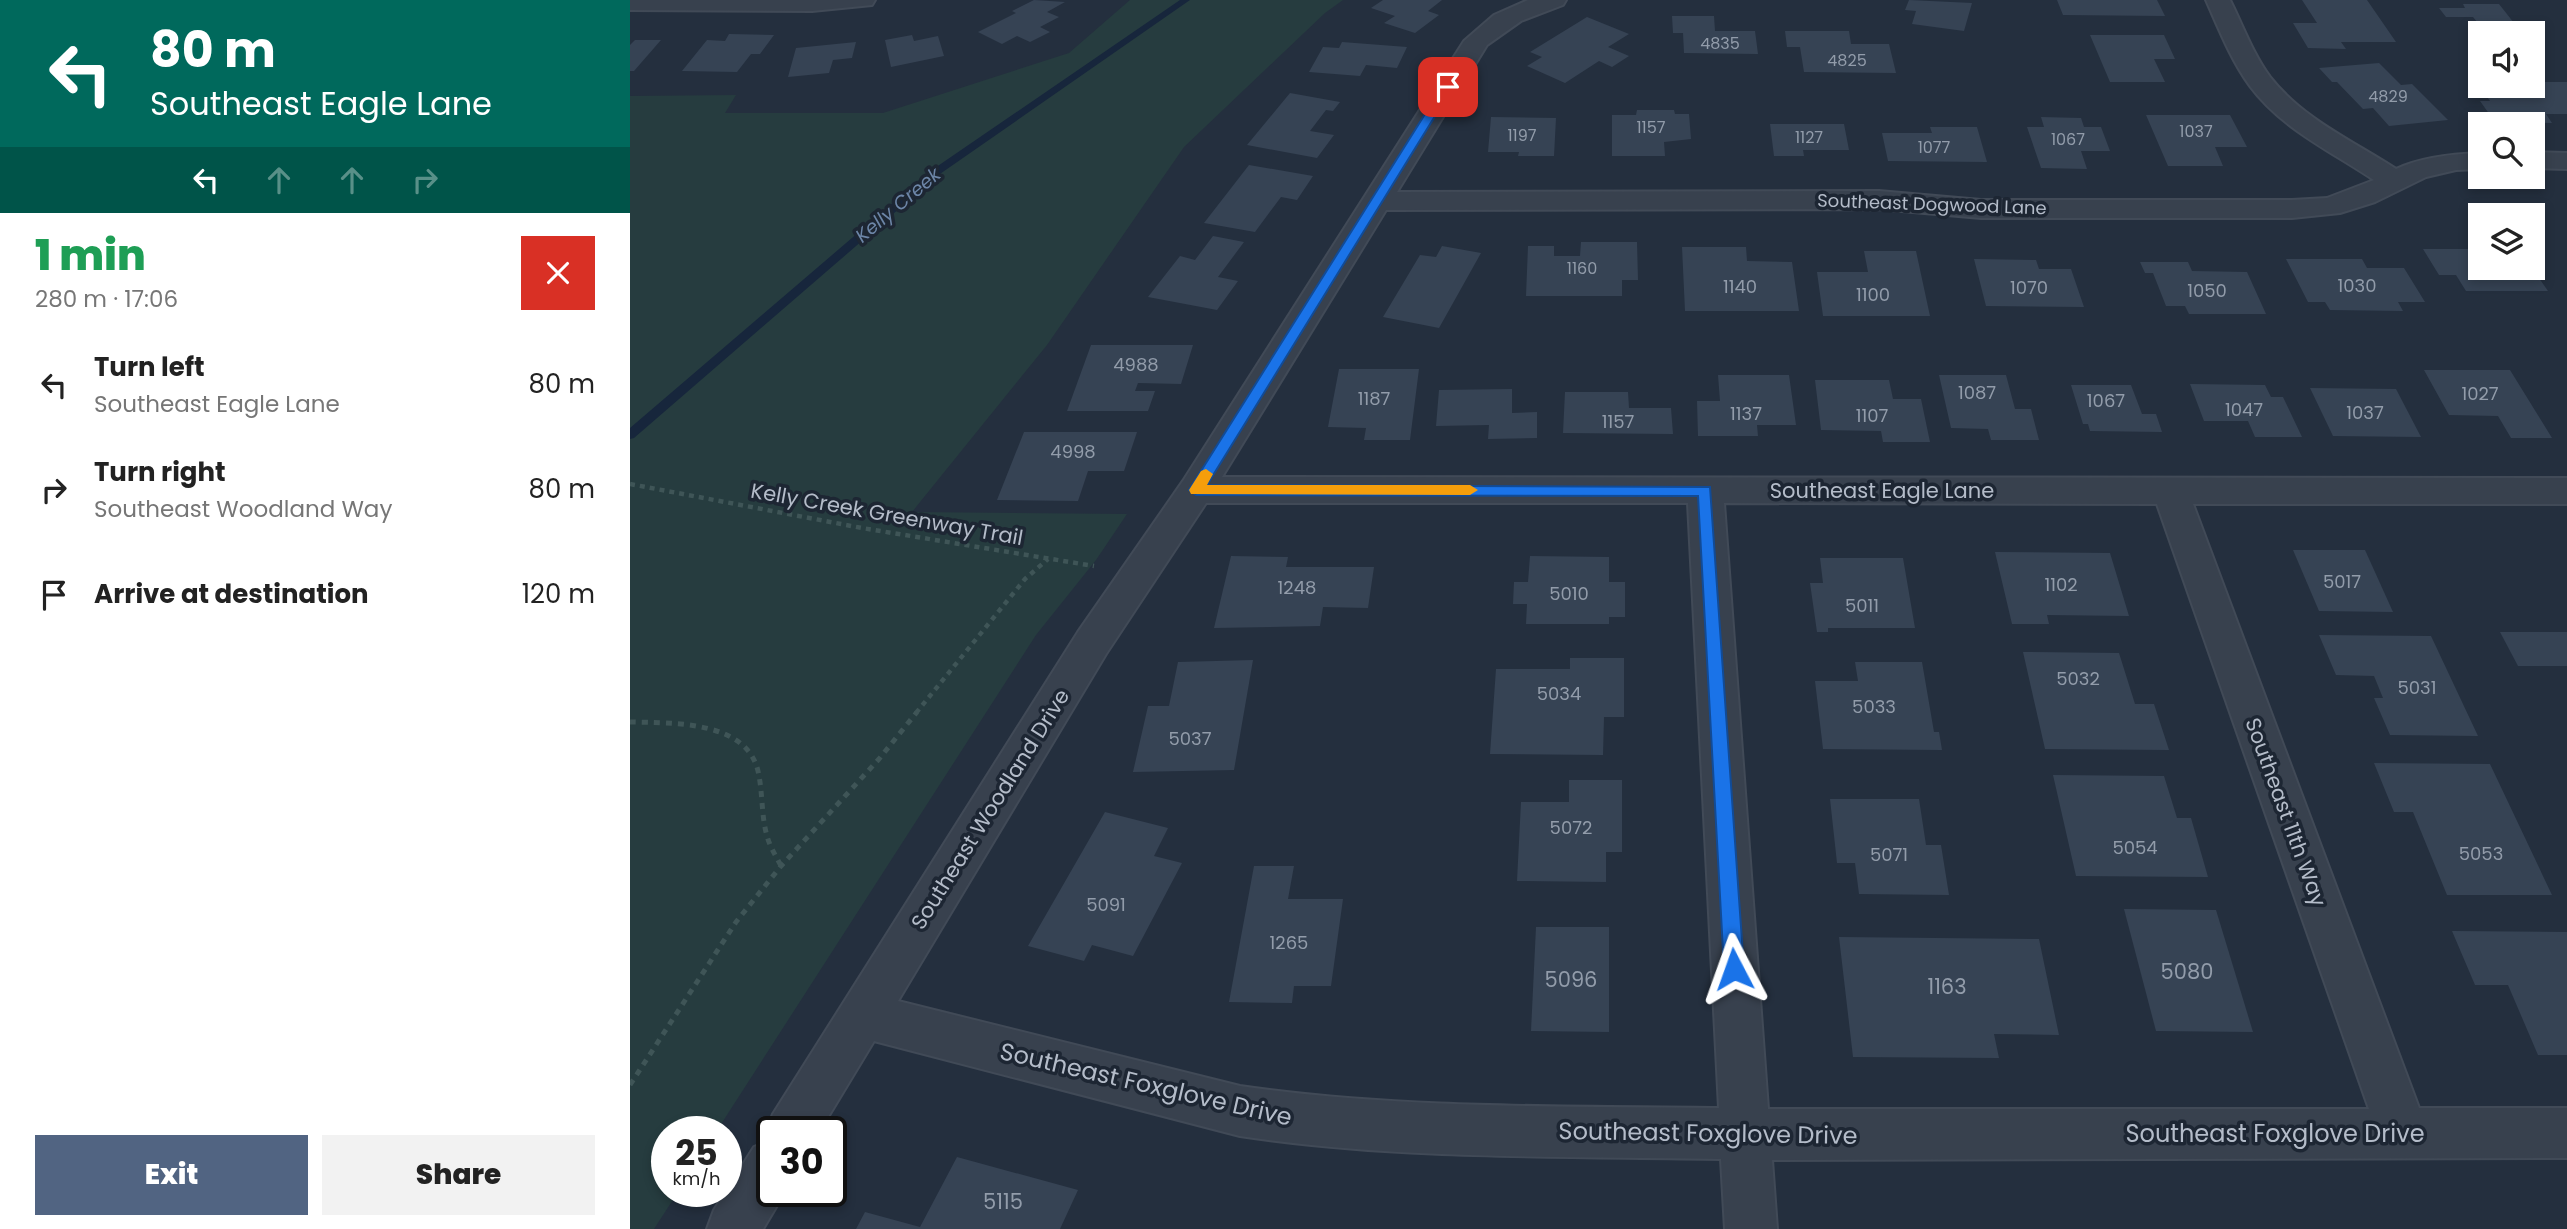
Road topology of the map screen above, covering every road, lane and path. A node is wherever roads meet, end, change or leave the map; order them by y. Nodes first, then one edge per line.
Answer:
1 (863, 0) edge
2 (1554, 0) edge
3 (2218, 0) edge
4 (632, 2) edge
5 (2545, 160) edge
6 (2468, 161) edge
7 (2567, 161) edge
8 (2395, 181) junction
9 (1376, 201) junction
10 (630, 484) edge
11 (1196, 490) junction
12 (1705, 490) junction
13 (2170, 491) junction
14 (2567, 491) edge
15 (1048, 558) junction
16 (1140, 573) junction
17 (630, 722) edge
18 (781, 866) junction
19 (863, 1015) junction
20 (630, 1085) edge
21 (802, 1116) edge
22 (2403, 1133) junction
23 (2567, 1133) edge
24 (1744, 1134) junction
25 (756, 1191) edge
26 (733, 1229) edge
27 (1751, 1229) edge

1 - 4 street
2 - 9 street, Southeast Woodland Drive
3 - 8 street
5 - 7 street
6 - 8 street, Southeast Dogwood Lane
8 - 9 street, Southeast Dogwood Lane
9 - 11 street, Southeast Woodland Drive
10 - 15 path, Kelly Creek Greenway Trail
11 - 12 street, Southeast Eagle Lane
11 - 16 street, Southeast Woodland Drive
12 - 13 street, Southeast Eagle Lane
12 - 24 street
13 - 14 street, Southeast Eagle Lane
13 - 22 street, Southeast 11th Way
15 - 16 path, Kelly Creek Greenway Trail
15 - 18 path
16 - 19 street, Southeast Woodland Drive
17 - 18 path
18 - 20 path
19 - 21 street, Southeast Woodland Drive
19 - 24 street, Southeast Foxglove Drive
22 - 23 street, Southeast Foxglove Drive
22 - 24 street, Southeast Foxglove Drive
24 - 27 street
25 - 26 street

